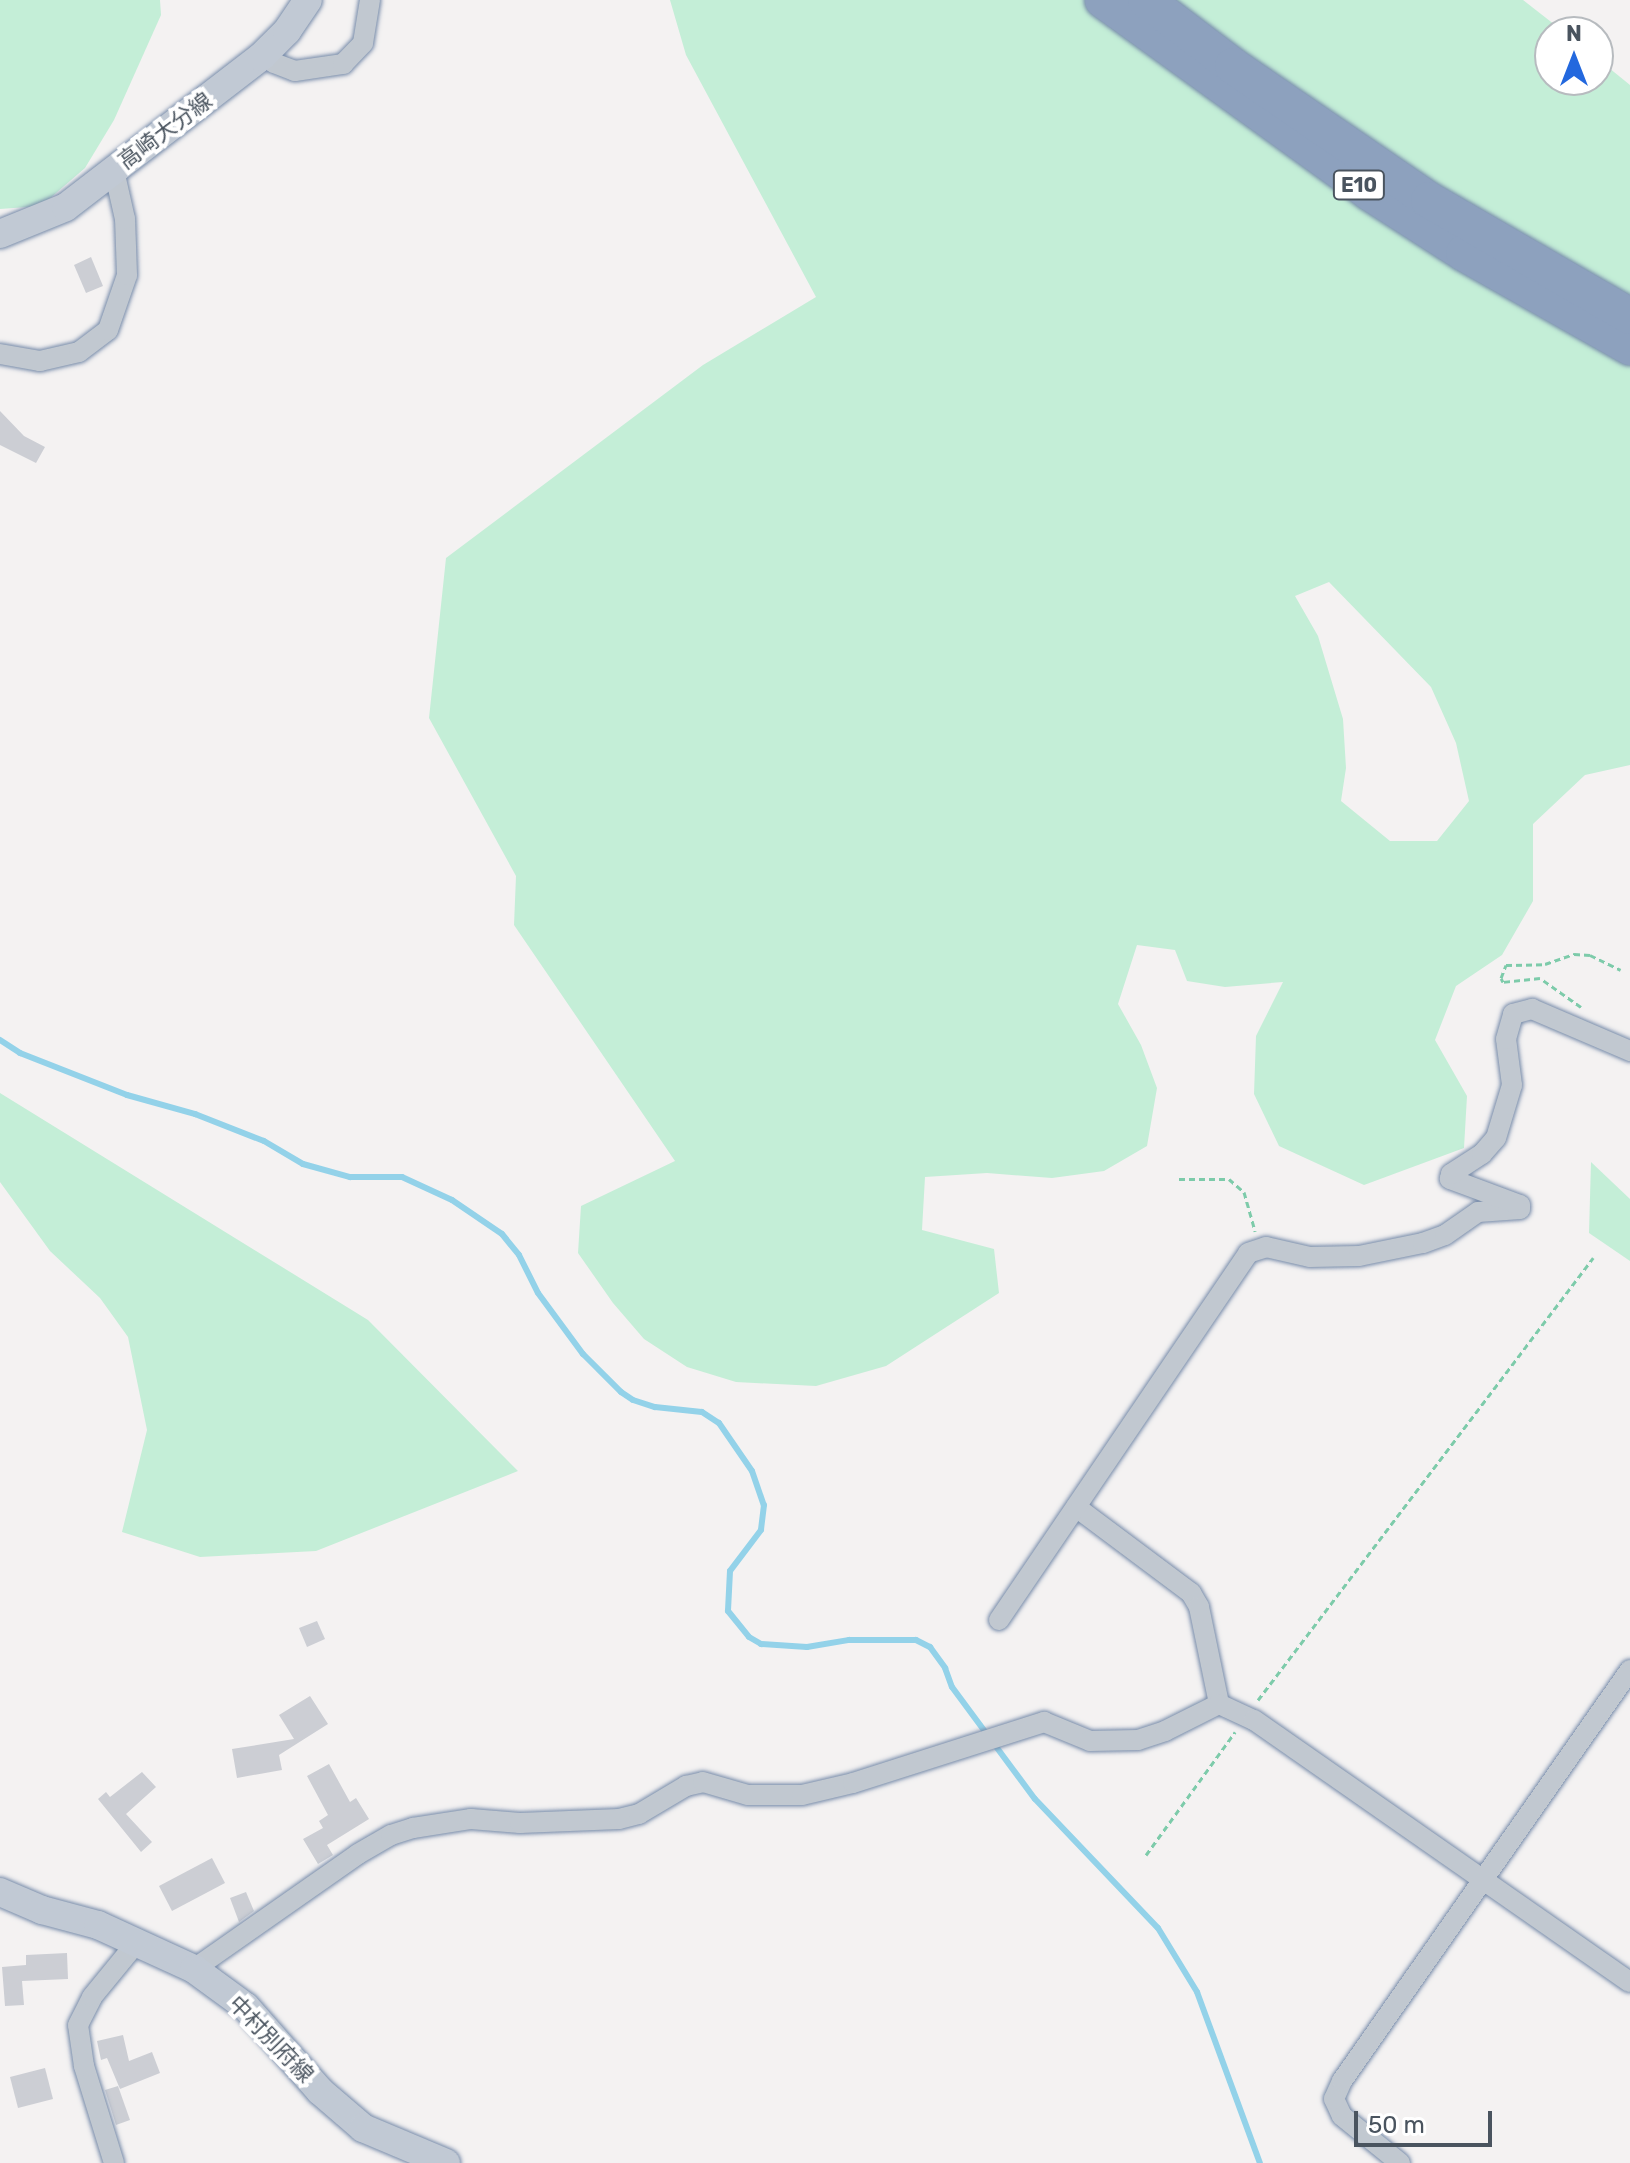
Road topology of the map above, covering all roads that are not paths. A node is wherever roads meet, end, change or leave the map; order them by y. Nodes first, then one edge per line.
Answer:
1 (308, 0) edge
2 (370, 0) edge
3 (1103, 0) edge
4 (1146, 0) edge
5 (264, 54) junction
6 (114, 170) junction
7 (0, 234) edge
8 (1630, 316) edge
9 (1630, 347) edge
10 (0, 354) edge
11 (1630, 1051) edge
12 (1076, 1507) junction
13 (999, 1620) dead end
14 (1630, 1670) edge
15 (1219, 1704) junction
16 (1485, 1881) junction
17 (0, 1892) edge
18 (137, 1942) junction
19 (194, 1969) junction
20 (1630, 1982) edge
21 (114, 2163) edge
22 (446, 2163) edge
23 (1400, 2163) edge

1 - 5 main road, 高崎大分線
2 - 5 street
3 - 9 highway, E10
4 - 8 highway, E10
5 - 6 main road, 高崎大分線
6 - 7 main road, 高崎大分線
6 - 10 street
11 - 12 street
12 - 13 street
12 - 15 street
14 - 16 street
15 - 16 street
15 - 19 street
16 - 20 street
16 - 23 street
17 - 18 main road, 中村別府線
18 - 19 main road, 中村別府線
18 - 21 street
19 - 22 main road, 中村別府線

